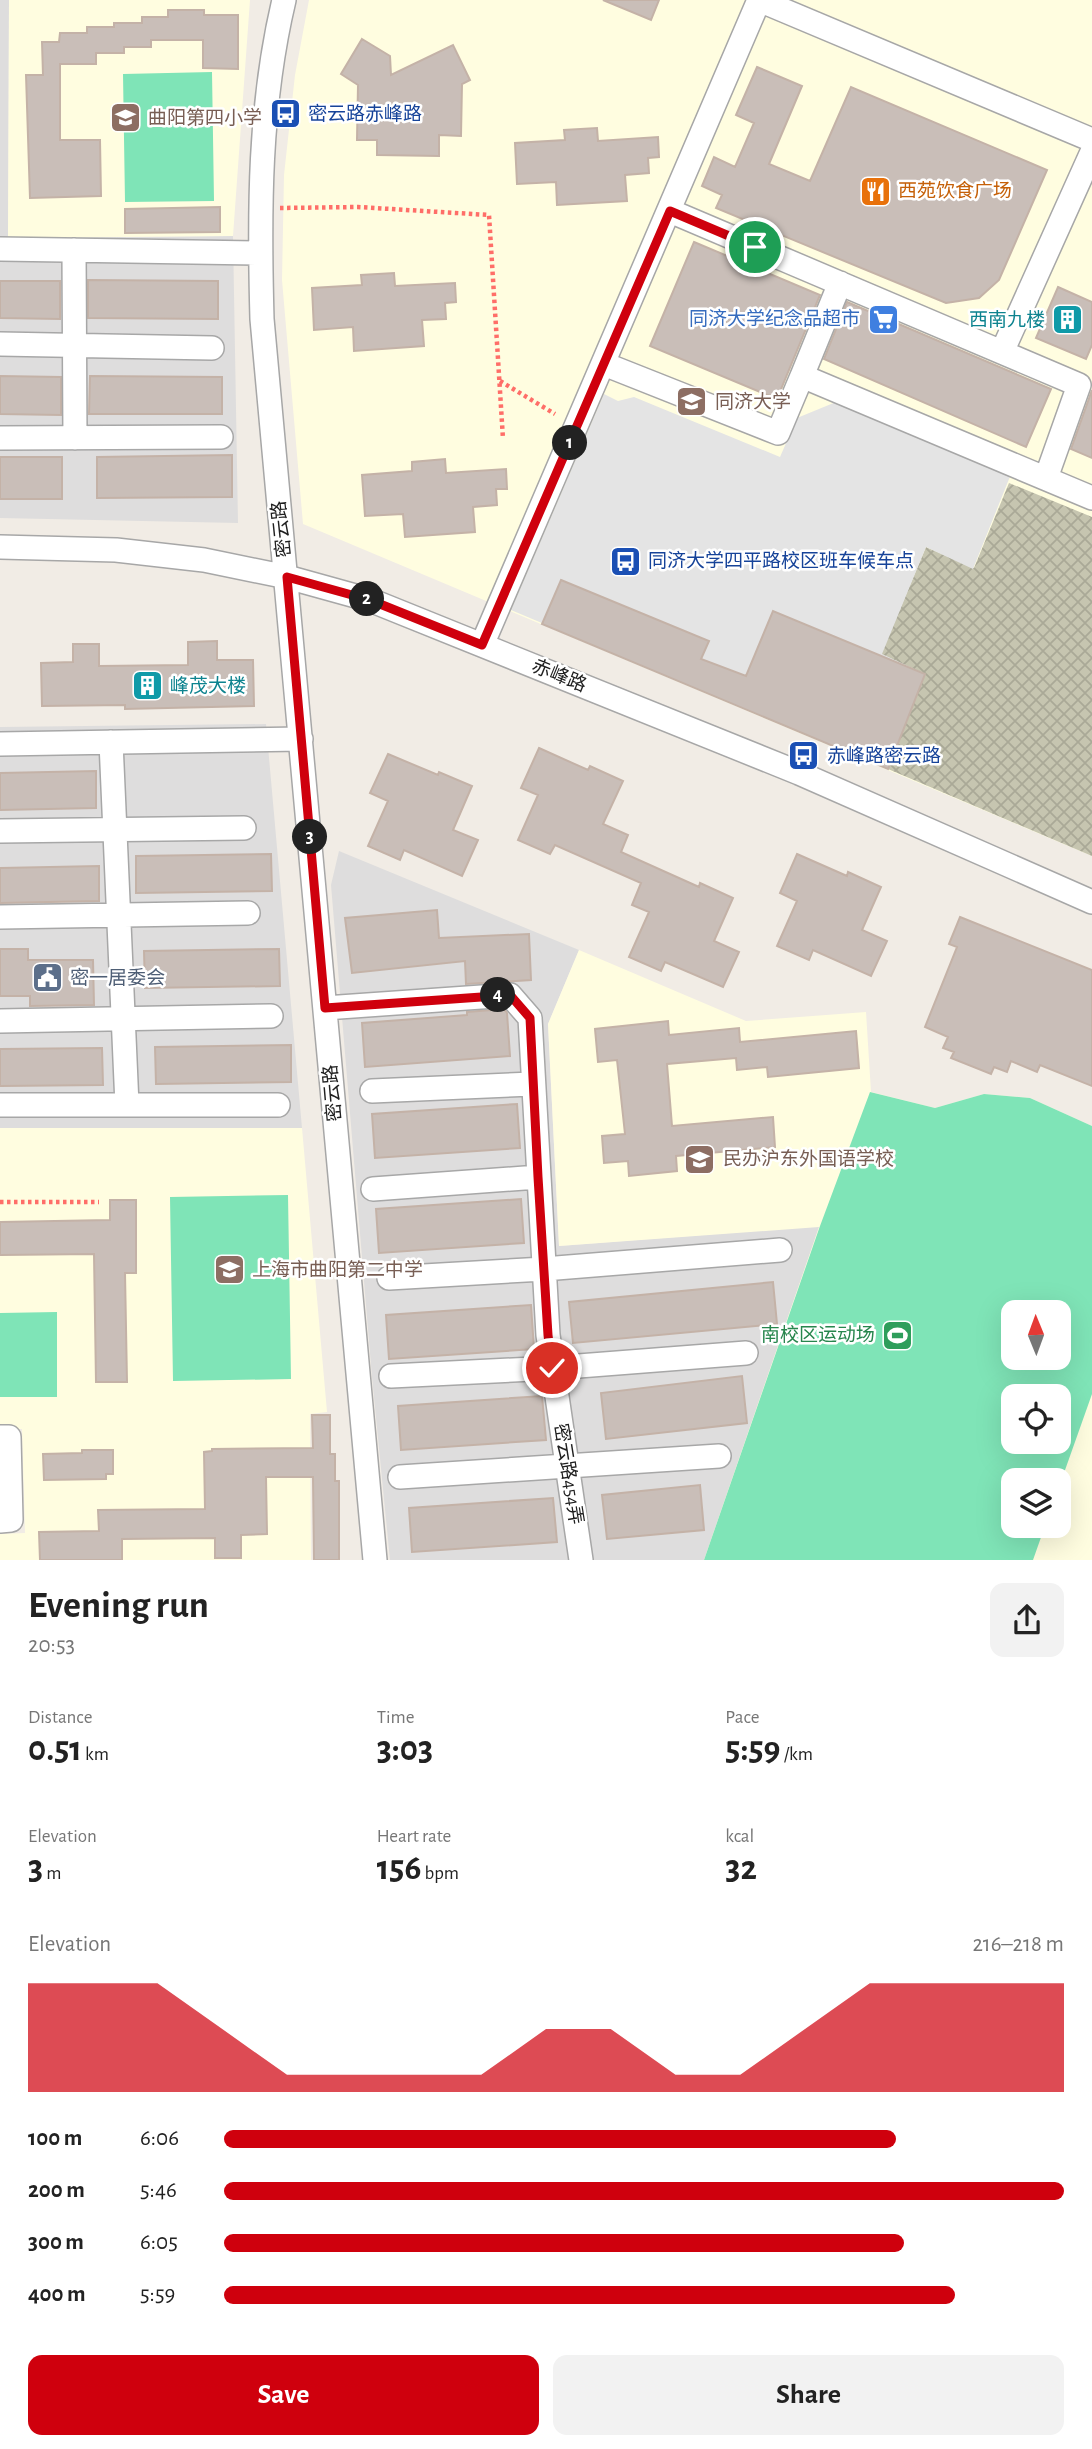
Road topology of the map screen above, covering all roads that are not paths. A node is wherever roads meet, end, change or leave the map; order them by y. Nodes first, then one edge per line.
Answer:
1 (284, 0) edge
2 (759, 0) edge
3 (1092, 141) edge
4 (1092, 152) edge
5 (670, 211) junction
6 (0, 249) edge
7 (74, 250) junction
8 (260, 253) junction
9 (840, 283) junction
10 (0, 344) edge
11 (75, 345) junction
12 (212, 348) dead end
13 (1002, 352) junction
14 (604, 364) junction
15 (802, 376) junction
16 (220, 437) dead end
17 (0, 438) edge
18 (75, 438) junction
19 (1046, 478) junction
20 (1092, 498) edge
21 (0, 547) edge
22 (287, 577) junction
23 (482, 645) junction
24 (301, 739) junction
25 (111, 742) junction
26 (0, 744) edge
27 (244, 828) dead end
28 (115, 829) junction
29 (0, 831) edge
30 (1092, 902) edge
31 (247, 913) dead end
32 (119, 915) junction
33 (0, 917) edge
34 (325, 1008) junction
35 (271, 1016) dead end
36 (123, 1018) junction
37 (0, 1021) edge
38 (533, 1084) junction
39 (372, 1091) dead end
40 (0, 1105) edge
41 (127, 1105) junction
42 (278, 1105) dead end
43 (538, 1177) junction
44 (373, 1189) dead end
45 (780, 1250) dead end
46 (544, 1269) junction
47 (389, 1278) dead end
48 (746, 1353) dead end
49 (552, 1368) junction
50 (390, 1376) dead end
51 (0, 1437) edge
52 (719, 1456) dead end
53 (567, 1465) junction
54 (400, 1477) dead end
55 (0, 1521) edge
56 (375, 1560) edge
57 (581, 1560) edge

1 - 8 street, 密云路
2 - 3 street
2 - 5 street
4 - 13 street
5 - 9 street
5 - 14 street
6 - 7 street
7 - 8 street
7 - 11 street
8 - 22 street, 密云路
9 - 13 street
9 - 15 street
10 - 11 street
11 - 12 street
11 - 18 street
13 - 19 street
14 - 15 street
14 - 23 street
15 - 19 street
16 - 18 street
17 - 18 street
19 - 20 street
21 - 22 street, 赤峰路
22 - 23 street, 赤峰路
22 - 24 street, 密云路
23 - 30 street, 赤峰路
24 - 25 street
24 - 34 street, 密云路
25 - 26 street
25 - 28 street
27 - 28 street
28 - 29 street
28 - 32 street
31 - 32 street
32 - 33 street
32 - 36 street
34 - 38 street, 密云路454弄
34 - 56 street, 密云路
35 - 36 street
36 - 37 street
36 - 41 street
38 - 39 street
38 - 43 street, 密云路454弄
40 - 41 street
41 - 42 street
43 - 44 street
43 - 46 street, 密云路454弄
45 - 46 street
46 - 47 street
46 - 49 street, 密云路454弄
48 - 49 street
49 - 50 street
49 - 53 street, 密云路454弄
51 - 55 street
52 - 53 street
53 - 54 street
53 - 57 street, 密云路454弄

